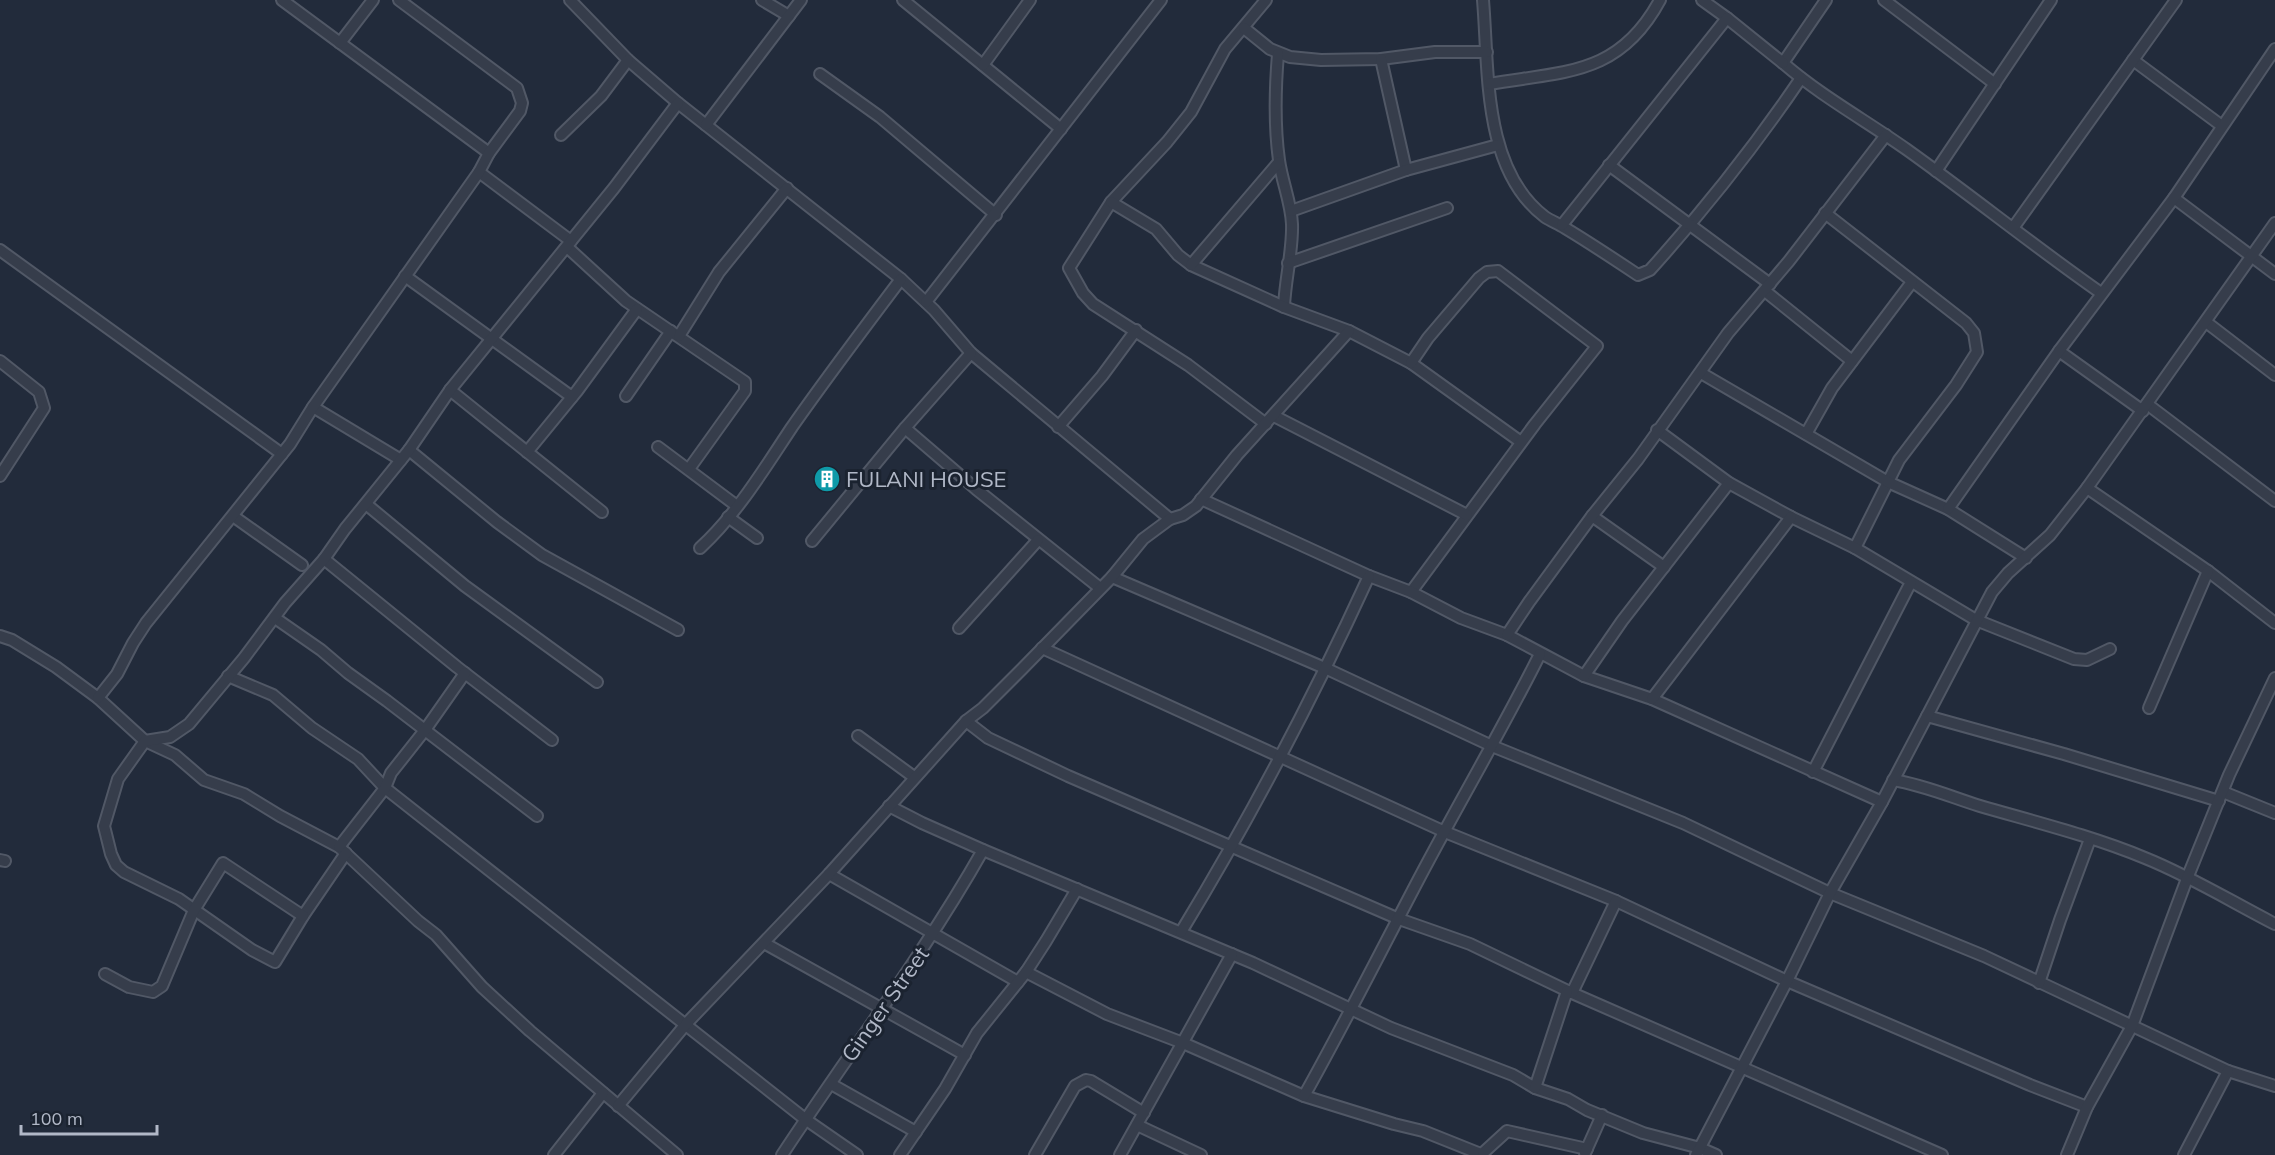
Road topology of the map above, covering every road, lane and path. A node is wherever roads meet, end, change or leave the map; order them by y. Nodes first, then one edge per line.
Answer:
1 (282, 0) edge
2 (373, 0) edge
3 (399, 0) edge
4 (570, 0) edge
5 (762, 0) edge
6 (801, 0) edge
7 (903, 0) edge
8 (1030, 0) edge
9 (1161, 0) edge
10 (1266, 0) edge
11 (1483, 0) edge
12 (1660, 0) edge
13 (1702, 0) edge
14 (1826, 0) edge
15 (1884, 0) edge
16 (2051, 0) edge
17 (2176, 0) edge
18 (789, 16) junction
19 (1727, 18) junction
20 (1244, 28) junction
21 (340, 42) junction
22 (2275, 49) edge
23 (1487, 52) junction
24 (1278, 54) junction
25 (1381, 59) junction
26 (628, 60) junction
27 (2133, 60) junction
28 (1783, 63) junction
29 (983, 65) junction
30 (820, 74) dead end
31 (1801, 78) junction
32 (1489, 84) junction
33 (1995, 84) junction
34 (678, 103) junction
35 (706, 125) junction
36 (2222, 126) junction
37 (1061, 129) junction
38 (561, 135) dead end
39 (1886, 135) junction
40 (1498, 145) junction
41 (489, 153) junction
42 (1279, 162) junction
43 (1609, 165) junction
44 (1406, 171) junction
45 (1936, 171) junction
46 (479, 172) junction
47 (787, 188) junction
48 (2174, 198) junction
49 (1111, 202) junction
50 (1447, 208) dead end
51 (1291, 210) junction
52 (1825, 213) junction
53 (996, 215) junction
54 (2275, 223) edge
55 (1562, 225) junction
56 (1690, 226) junction
57 (2013, 228) junction
58 (569, 244) junction
59 (0, 250) edge
60 (2251, 257) junction
61 (1288, 263) junction
62 (1191, 265) junction
63 (2275, 274) edge
64 (405, 276) junction
65 (901, 279) junction
66 (1912, 282) junction
67 (1767, 288) junction
68 (2101, 293) junction
69 (926, 302) junction
70 (1284, 307) junction
71 (637, 309) junction
72 (2206, 322) junction
73 (1136, 330) junction
74 (1349, 331) junction
75 (675, 334) junction
76 (492, 339) junction
77 (2059, 351) junction
78 (971, 353) junction
79 (0, 361) edge
80 (1852, 361) junction
81 (1411, 363) junction
82 (1701, 373) junction
83 (2275, 375) edge
84 (450, 390) junction
85 (626, 396) dead end
86 (572, 397) junction
87 (313, 407) junction
88 (2145, 408) junction
89 (1270, 420) junction
90 (1058, 427) junction
91 (905, 428) junction
92 (1658, 430) junction
93 (1806, 434) junction
94 (1521, 442) junction
95 (658, 447) dead end
96 (409, 450) junction
97 (527, 452) junction
98 (282, 454) junction
99 (401, 460) junction
100 (689, 469) junction
101 (0, 476) edge
102 (1888, 482) junction
103 (1729, 483) junction
104 (2087, 488) junction
105 (1201, 500) junction
106 (2275, 501) edge
107 (366, 504) junction
108 (737, 506) junction
109 (1948, 509) junction
110 (602, 512) dead end
111 (1467, 515) junction
112 (232, 516) junction
113 (1592, 516) junction
114 (728, 517) junction
115 (1791, 517) junction
116 (1170, 519) junction
117 (757, 538) dead end
118 (1038, 540) junction
119 (812, 542) dead end
120 (700, 548) dead end
121 (1855, 548) junction
122 (324, 558) junction
123 (2026, 558) junction
124 (302, 564) dead end
125 (1664, 567) junction
126 (2208, 571) junction
127 (1369, 576) junction
128 (1112, 577) junction
129 (1911, 582) junction
130 (1100, 588) junction
131 (1411, 592) junction
132 (275, 618) junction
133 (1976, 620) junction
134 (2275, 623) edge
135 (959, 628) dead end
136 (678, 630) dead end
137 (1507, 635) junction
138 (0, 636) edge
139 (1042, 648) junction
140 (2110, 650) dead end
141 (1540, 654) junction
142 (1327, 669) junction
143 (465, 673) junction
144 (228, 676) junction
145 (1584, 676) junction
146 (2275, 678) edge
147 (597, 682) dead end
148 (98, 698) junction
149 (1652, 699) junction
150 (2150, 708) dead end
151 (1927, 716) junction
152 (966, 721) junction
153 (425, 730) junction
154 (858, 736) dead end
155 (552, 740) dead end
156 (145, 741) junction
157 (1492, 746) junction
158 (1280, 757) junction
159 (1813, 772) junction
160 (914, 777) junction
161 (1893, 780) junction
162 (385, 788) junction
163 (2221, 797) junction
164 (1882, 802) junction
165 (890, 806) junction
166 (2275, 813) edge
167 (537, 816) dead end
168 (1445, 832) junction
169 (2090, 839) junction
170 (1231, 847) junction
171 (343, 850) junction
172 (983, 850) junction
173 (829, 874) junction
174 (2188, 876) junction
175 (1077, 889) junction
176 (1830, 893) junction
177 (1616, 901) junction
178 (194, 910) junction
179 (303, 916) junction
180 (1399, 919) junction
181 (2275, 924) edge
182 (1181, 932) junction
183 (933, 935) junction
184 (764, 943) junction
185 (1232, 954) junction
186 (1026, 972) junction
187 (105, 974) dead end
188 (1787, 981) junction
189 (1018, 982) junction
190 (2039, 983) junction
191 (1569, 992) junction
192 (881, 1007) junction
193 (1351, 1010) junction
194 (686, 1024) junction
195 (2132, 1026) junction
196 (1183, 1043) junction
197 (964, 1055) junction
198 (1743, 1066) junction
199 (2228, 1071) junction
200 (831, 1084) junction
201 (2275, 1086) edge
202 (1535, 1088) junction
203 (603, 1093) junction
204 (1304, 1096) junction
205 (618, 1106) junction
206 (2087, 1107) junction
207 (1144, 1113) junction
208 (1602, 1115) junction
209 (806, 1119) junction
210 (1137, 1125) junction
211 (916, 1132) junction
212 (1698, 1151) edge
213 (1585, 1152) edge
214 (1483, 1154) edge
215 (554, 1155) edge
216 (677, 1155) edge
217 (782, 1155) edge
218 (857, 1155) edge
219 (900, 1155) edge
220 (1035, 1155) edge
221 (1120, 1155) edge
222 (1201, 1155) edge
223 (1716, 1155) edge
224 (1942, 1155) edge
225 (2067, 1155) edge
226 (2184, 1155) edge

1 - 21 street
2 - 21 street
3 - 41 street
4 - 26 street
5 - 18 street
6 - 18 street
7 - 29 street
8 - 29 street
9 - 37 street
10 - 20 street
11 - 23 street
12 - 32 street
13 - 19 street
14 - 28 street
15 - 33 street
16 - 33 street
17 - 27 street
18 - 35 street
19 - 28 street
19 - 43 street
20 - 24 street
20 - 49 street
21 - 41 street
22 - 36 street
23 - 25 street
23 - 32 street
24 - 25 street
24 - 42 street
25 - 44 street
26 - 34 street
26 - 38 street
27 - 36 street
27 - 57 street
28 - 31 street
29 - 37 street
30 - 53 street
31 - 39 street
31 - 56 street
32 - 40 street
33 - 45 street
34 - 35 street
34 - 58 street
35 - 47 street
36 - 48 street
37 - 53 street
39 - 45 street
39 - 52 street
40 - 44 street
40 - 55 street
41 - 46 street
42 - 51 street
42 - 62 street
43 - 55 street
43 - 56 street
44 - 51 street
45 - 57 street
46 - 58 street
46 - 64 street
47 - 65 street
47 - 75 street
48 - 60 street
48 - 68 street
49 - 62 street
49 - 73 street
50 - 61 street
51 - 61 street
52 - 66 street
52 - 67 street
53 - 69 street
54 - 60 street
55 - 56 street
56 - 67 street
57 - 68 street
58 - 71 street
58 - 76 street
59 - 98 street
60 - 63 street
60 - 72 street
61 - 70 street
62 - 70 street
64 - 76 street
64 - 87 street
65 - 69 street
65 - 108 street
66 - 80 street
66 - 102 street
67 - 80 street
67 - 82 street
68 - 77 street
69 - 78 street
70 - 74 street
71 - 75 street
71 - 86 street
72 - 83 street
72 - 88 street
73 - 89 street
73 - 90 street
74 - 81 street
74 - 89 street
75 - 85 street
75 - 100 street
76 - 84 street
76 - 86 street
77 - 88 street
77 - 109 street
78 - 90 street
78 - 91 street
79 - 101 street
80 - 93 street
81 - 94 street
81 - 94 street
82 - 92 street
82 - 93 street
84 - 96 street
84 - 97 street
86 - 97 street
87 - 98 street
87 - 99 street
88 - 104 street
88 - 106 street
89 - 105 street
89 - 111 street
90 - 116 street
91 - 118 street
91 - 119 street
92 - 103 street
92 - 113 street
93 - 102 street
94 - 111 street
95 - 100 street
96 - 99 street
96 - 136 street
97 - 110 street
98 - 112 street
99 - 107 street
100 - 108 street
102 - 109 street
102 - 121 street
103 - 115 street
103 - 125 street
104 - 123 street
104 - 126 street
105 - 116 street
105 - 127 street
107 - 122 street
107 - 147 street
108 - 114 street
109 - 123 street
111 - 131 street
112 - 124 street
112 - 148 street
113 - 125 street
113 - 137 street
114 - 117 street
114 - 120 street
115 - 121 street
115 - 149 street
116 - 128 street
118 - 130 street
118 - 135 street
121 - 129 street
122 - 132 street
122 - 143 street
123 - 133 street
125 - 145 street
126 - 134 street
126 - 150 street
127 - 131 street
127 - 142 street
128 - 130 street
128 - 142 street
129 - 133 street
129 - 159 street
130 - 139 street
131 - 137 street
132 - 144 street
132 - 153 street
133 - 140 street
133 - 151 street
137 - 141 street
138 - 148 street
139 - 152 street
139 - 158 street
141 - 145 street
141 - 157 street
142 - 157 street
142 - 158 street
143 - 153 street
143 - 155 street
144 - 156 street
144 - 162 street
145 - 149 street
146 - 163 street
148 - 156 street
149 - 159 street
151 - 161 street
151 - 163 street
152 - 160 street
152 - 170 street
153 - 162 street
153 - 167 street
154 - 160 street
156 - 171 street
156 - 178 street
157 - 168 street
157 - 176 street
158 - 168 street
158 - 170 street
159 - 164 street
160 - 165 street
161 - 164 street
161 - 169 street
162 - 171 street
162 - 194 street
163 - 166 street
163 - 174 street
164 - 176 street
165 - 172 street
165 - 173 street
168 - 177 street
168 - 180 street
169 - 174 street
169 - 190 street
170 - 180 street
170 - 182 street
171 - 179 street
171 - 203 street
172 - 175 street
172 - 183 street, Ginger Street
173 - 183 street
173 - 184 street
174 - 181 street
174 - 195 street
175 - 182 street
175 - 186 street
176 - 188 street
176 - 190 street
177 - 188 street
177 - 191 street
178 - 179 street
178 - 179 street
178 - 187 street
180 - 191 street
180 - 193 street
182 - 185 street
183 - 189 street
183 - 192 street, Ginger Street
184 - 192 street
184 - 194 street
185 - 193 street
185 - 196 street
186 - 189 street
186 - 196 street
188 - 198 street
188 - 206 street
189 - 197 street
190 - 195 street
191 - 198 street
191 - 202 street
192 - 197 street
192 - 200 street, Ginger Street
193 - 202 street
193 - 204 street
194 - 205 street
194 - 209 street
195 - 199 street
195 - 206 street
196 - 204 street
196 - 207 street
197 - 211 street
198 - 212 street
198 - 224 street
199 - 201 street
199 - 226 street
200 - 209 street, Ginger Street
200 - 211 street
202 - 208 street
203 - 205 street
203 - 215 street
204 - 214 street
205 - 216 street
206 - 225 street
207 - 210 street
207 - 220 street
208 - 212 street
208 - 213 street
209 - 217 street, Ginger Street
209 - 218 street
210 - 221 street
210 - 222 street
211 - 219 street
212 - 223 street
213 - 214 street

